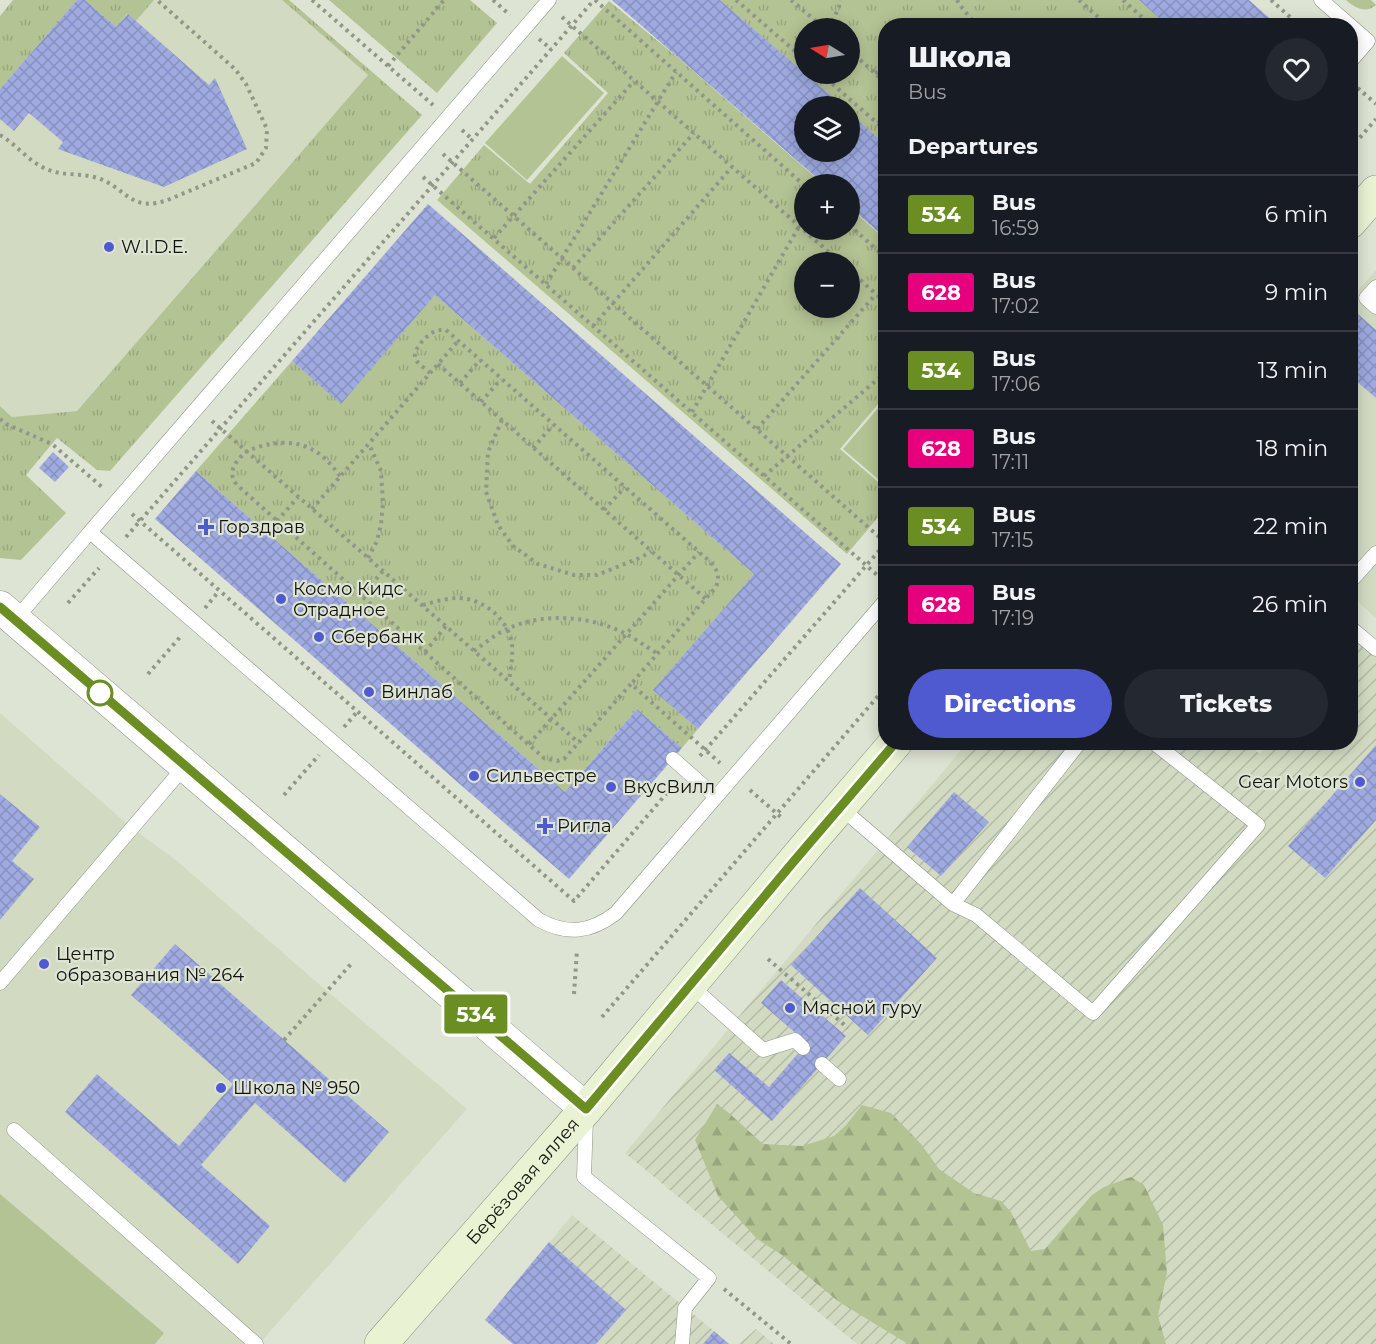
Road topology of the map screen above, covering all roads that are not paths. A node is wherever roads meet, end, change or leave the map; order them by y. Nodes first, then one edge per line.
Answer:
1 (1321, 0) edge
2 (548, 2) edge
3 (1346, 18) edge
4 (1358, 26) edge
5 (1372, 36) edge
6 (1358, 53) edge
7 (1376, 192) edge
8 (1358, 213) edge
9 (1376, 287) edge
10 (1376, 307) edge
11 (90, 532) junction
12 (1376, 553) edge
13 (1358, 573) edge
14 (878, 609) edge
15 (7, 613) edge
16 (1358, 634) edge
17 (1376, 649) edge
18 (889, 750) edge
19 (1074, 750) edge
20 (1163, 750) edge
21 (673, 759) dead end
22 (185, 766) junction
23 (716, 797) junction
24 (840, 807) junction
25 (952, 904) junction
26 (0, 984) edge
27 (690, 985) junction
28 (803, 1048) dead end
29 (822, 1064) dead end
30 (839, 1079) dead end
31 (586, 1109) junction
32 (14, 1130) dead end
33 (256, 1344) edge
34 (381, 1344) edge
35 (682, 1344) edge

1 - 3 lane
2 - 11 lane
4 - 5 lane
5 - 6 lane
7 - 8 main road
9 - 10 lane
11 - 15 lane
11 - 23 lane
12 - 13 lane
14 - 23 lane
15 - 22 street
16 - 17 lane
18 - 24 main road, Берёзовая аллея
19 - 25 lane
20 - 25 lane
21 - 23 lane
22 - 26 lane
22 - 31 street
24 - 25 lane
24 - 27 main road, Берёзовая аллея
27 - 28 lane
27 - 31 main road, Берёзовая аллея
29 - 30 lane
31 - 34 main road, Берёзовая аллея
31 - 35 lane
32 - 33 lane

